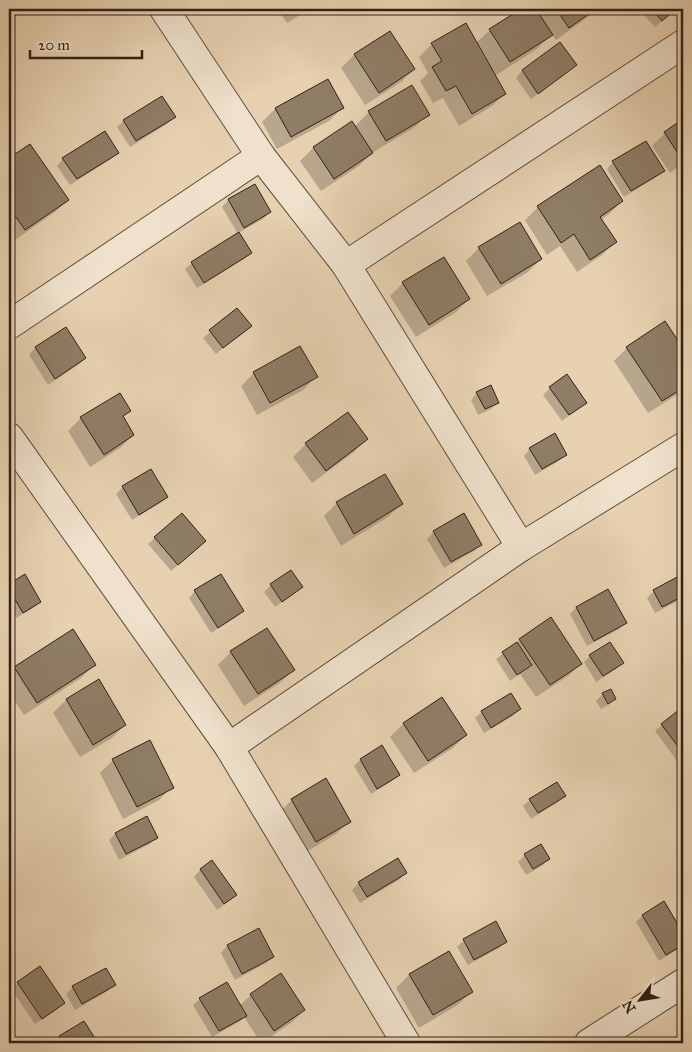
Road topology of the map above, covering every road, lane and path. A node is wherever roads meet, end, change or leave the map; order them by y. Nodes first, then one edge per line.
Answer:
1 (164, 9) edge
2 (683, 44) edge
3 (261, 156) junction
4 (346, 265) junction
5 (9, 325) edge
6 (9, 437) edge
7 (683, 447) edge
8 (521, 547) junction
9 (229, 747) junction
10 (683, 983) edge
11 (406, 1043) edge
12 (590, 1043) edge

1 - 3 street
2 - 4 street
3 - 4 street
3 - 5 street
4 - 8 street
6 - 9 street
7 - 8 street
8 - 9 street
9 - 11 street
10 - 12 street

